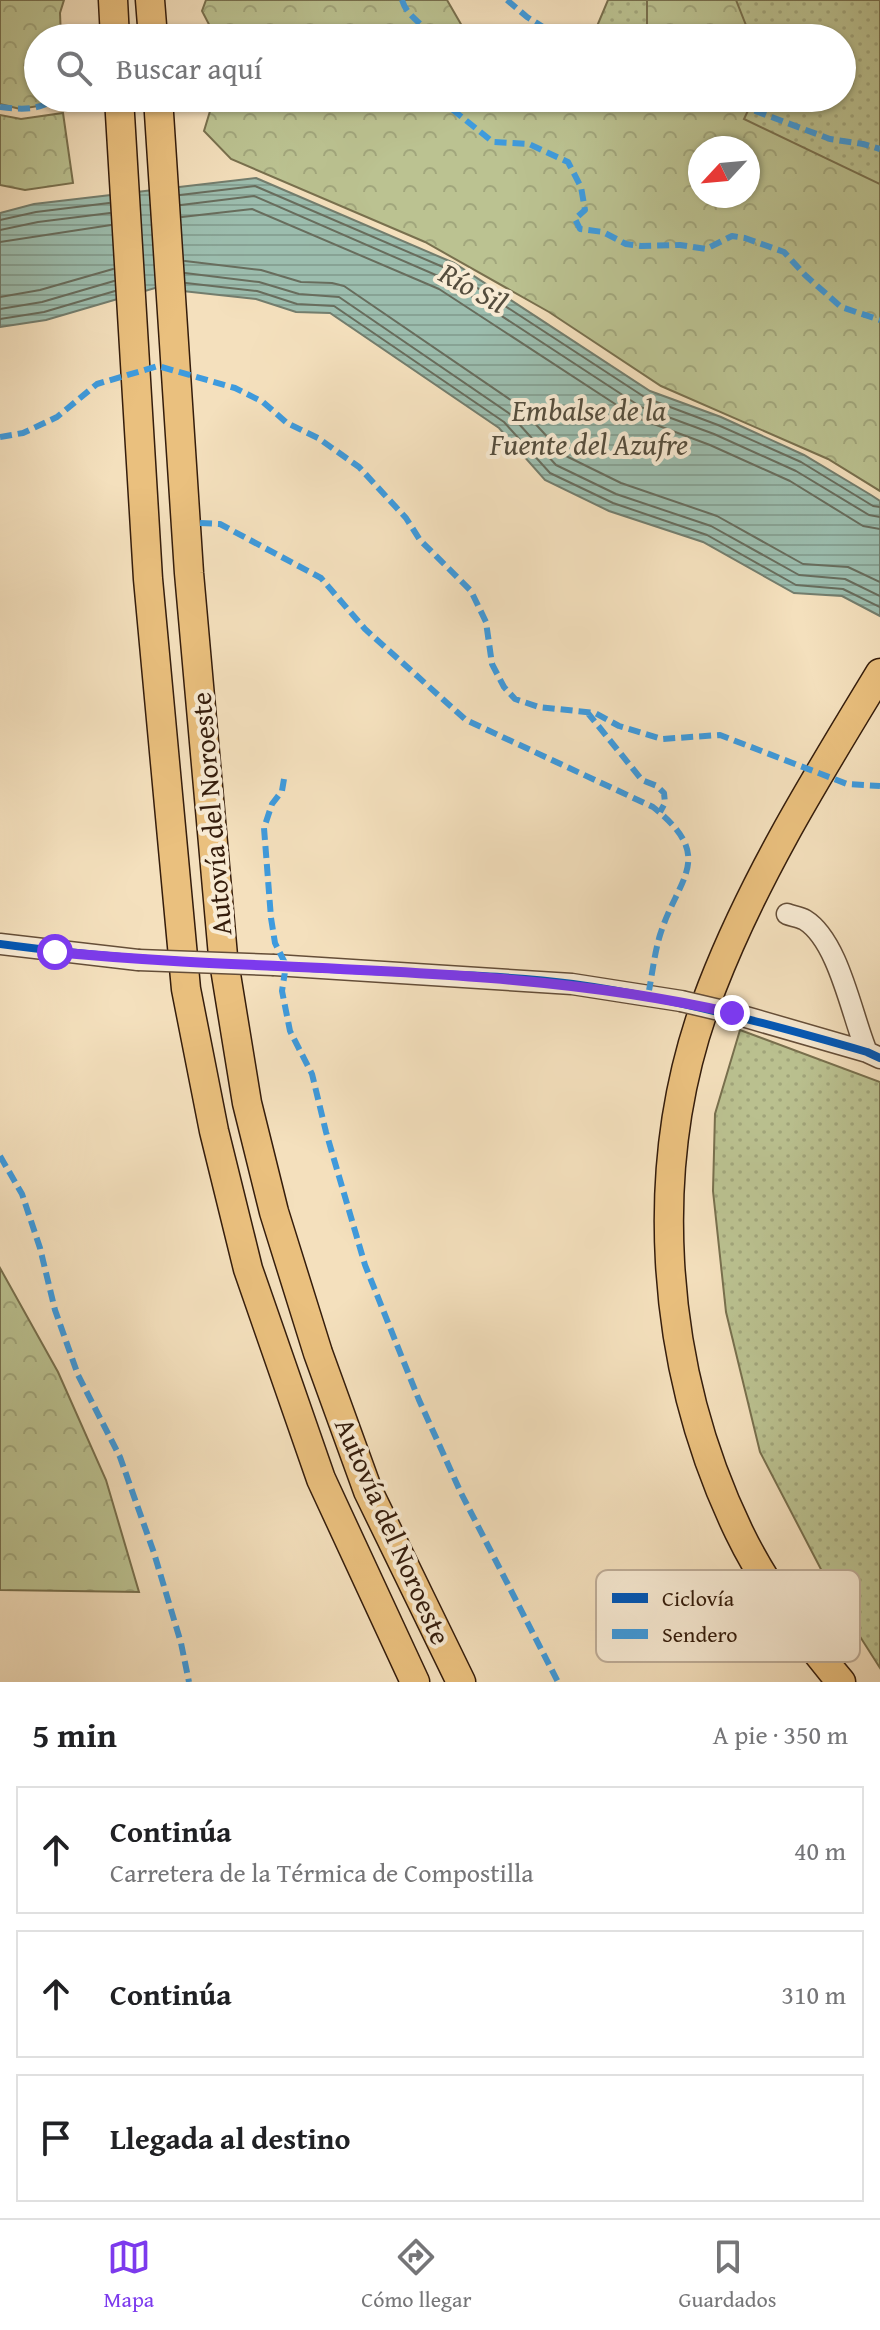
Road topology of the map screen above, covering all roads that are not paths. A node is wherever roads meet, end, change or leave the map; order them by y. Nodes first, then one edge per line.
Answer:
1 (113, 0) edge
2 (150, 0) edge
3 (114, 24) edge
4 (152, 24) edge
5 (120, 112) edge
6 (159, 112) edge
7 (880, 673) edge
8 (787, 914) dead end
9 (0, 944) edge
10 (874, 1055) edge
11 (762, 1570) edge
12 (824, 1662) edge
13 (415, 1682) edge
14 (461, 1682) edge
15 (841, 1682) edge

1 - 3 highway
2 - 4 highway
5 - 13 highway, Autovía del Noroeste
6 - 14 highway, Autovía del Noroeste
7 - 11 highway
8 - 10 street
9 - 10 street, bridge
12 - 15 highway

